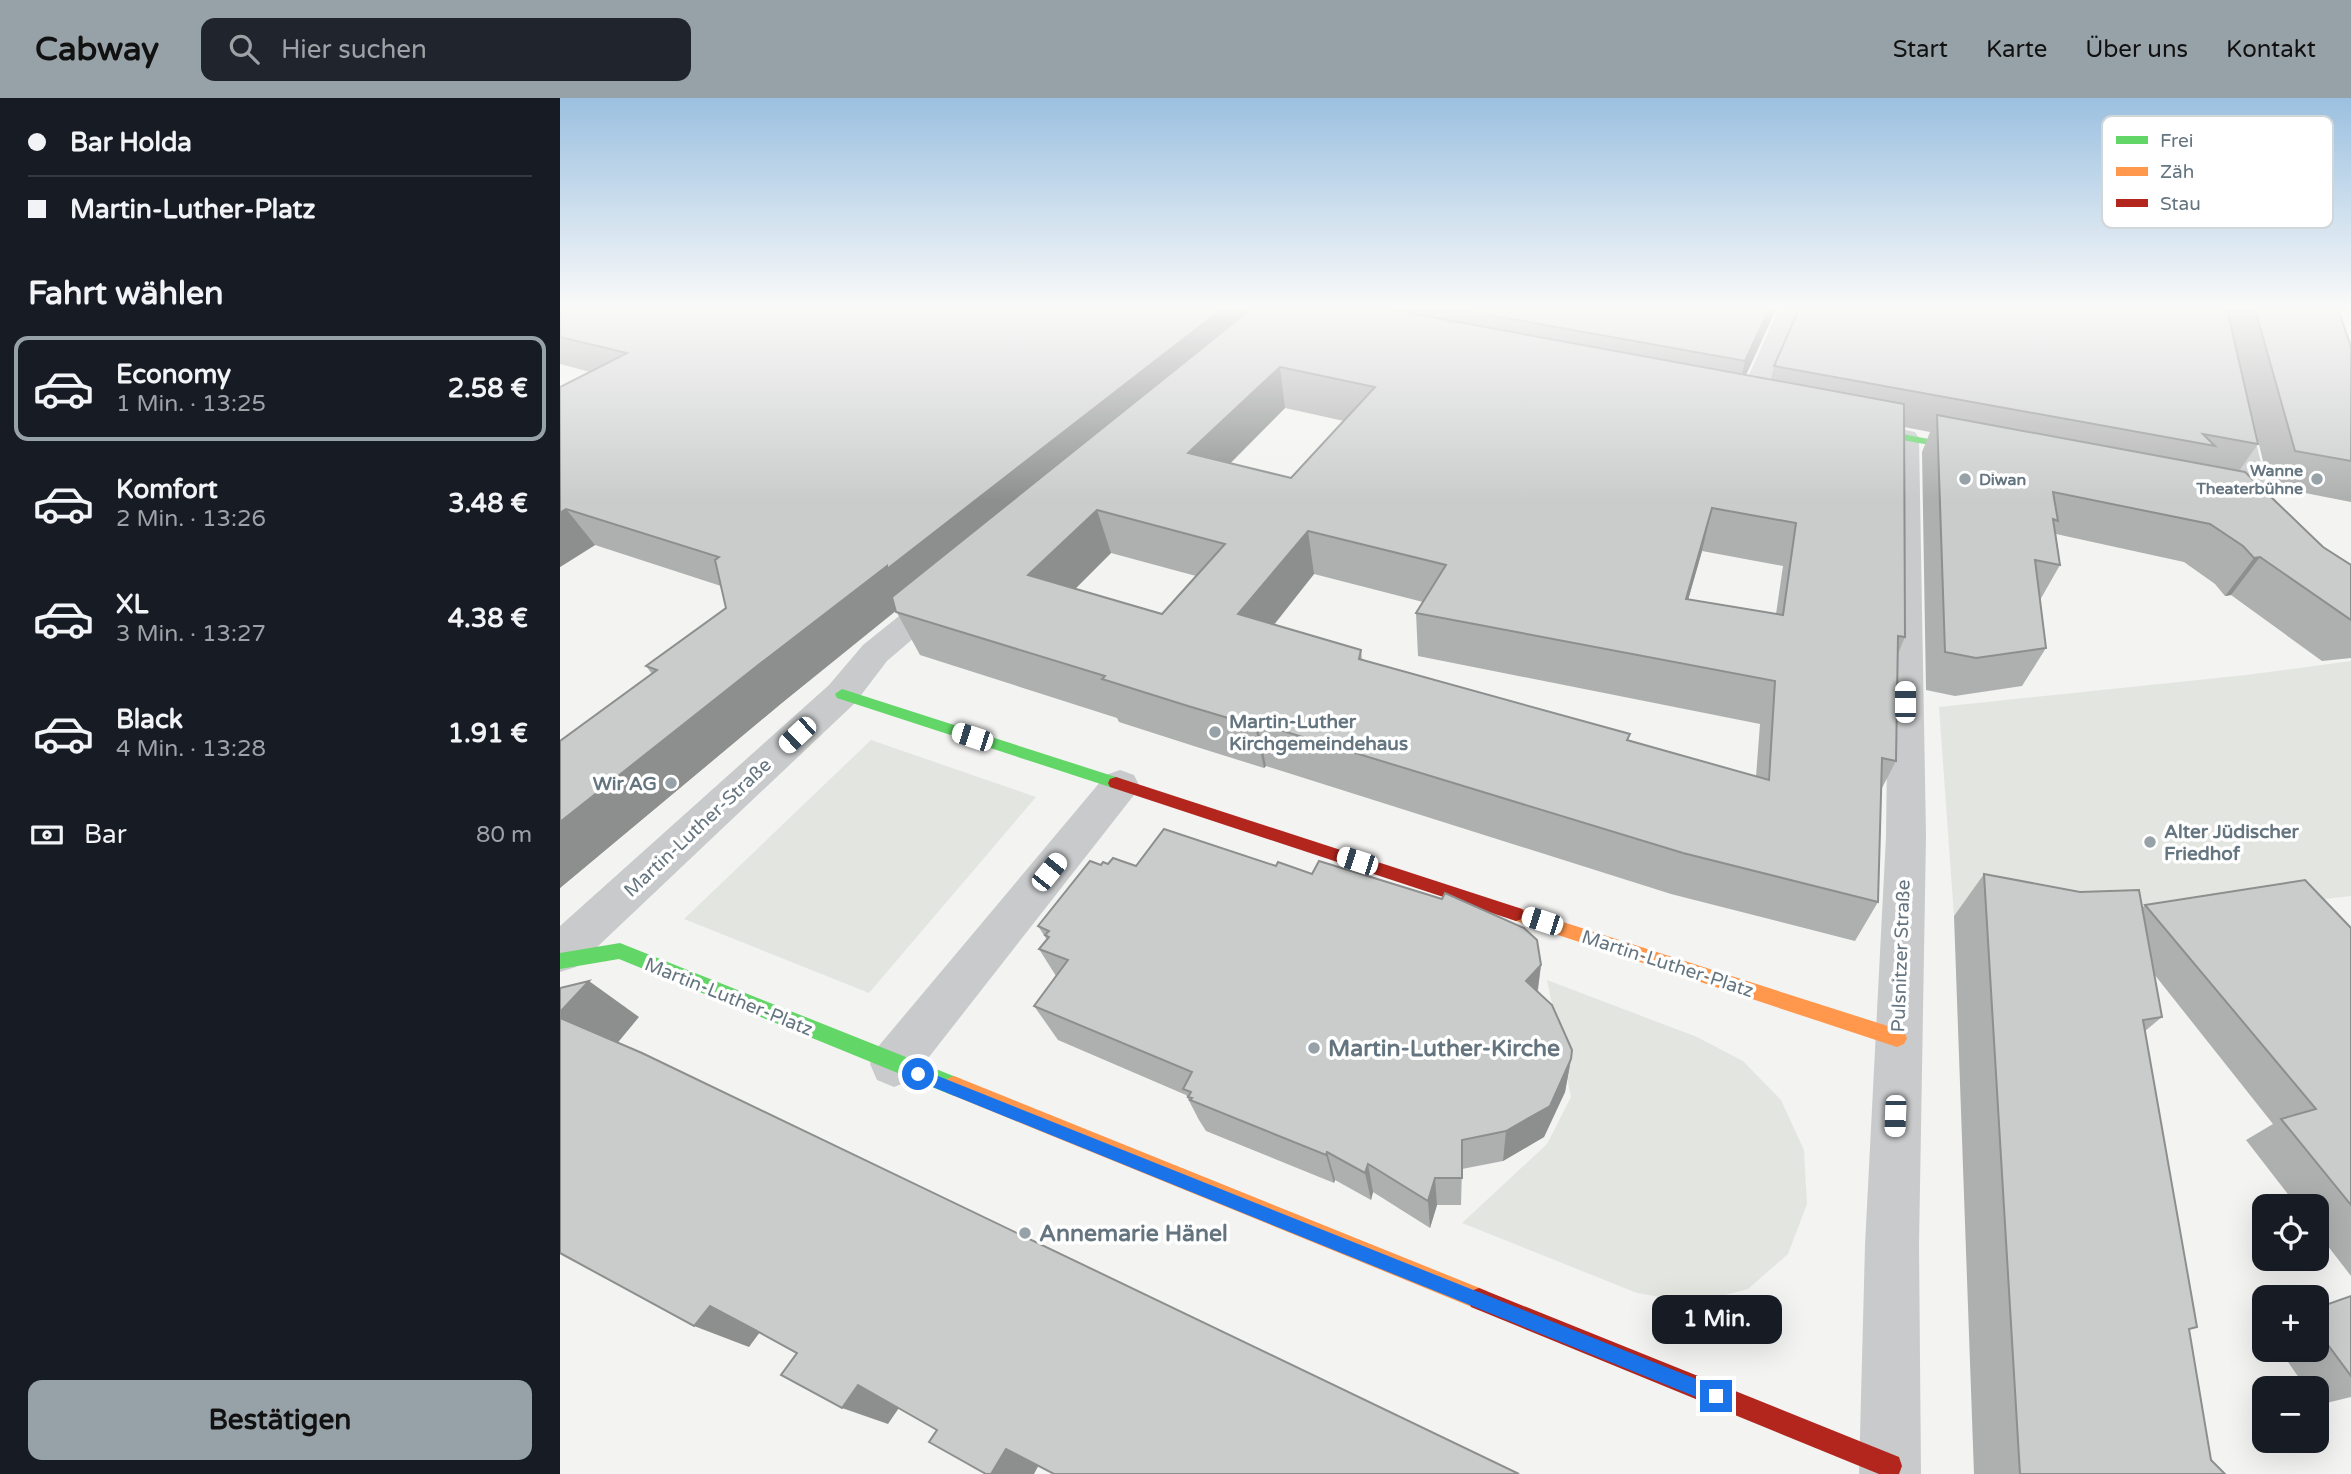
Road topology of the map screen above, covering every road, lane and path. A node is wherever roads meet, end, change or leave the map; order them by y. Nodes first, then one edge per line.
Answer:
1 (1762, 373) edge
2 (2227, 373) edge
3 (1747, 407) edge
4 (1839, 425) edge
5 (1905, 438) junction
6 (2000, 456) edge
7 (971, 573) edge
8 (2351, 597) edge
9 (842, 694) junction
10 (1120, 785) junction
11 (560, 953) edge
12 (560, 961) edge
13 (1897, 1038) junction
14 (894, 1064) junction
15 (1890, 1470) edge

1 - 3 street
2 - 8 street
4 - 5 street
5 - 6 street
5 - 13 street, Pulsnitzer Straße
7 - 9 street, Martin-Luther-Straße
9 - 10 street, Martin-Luther-Platz
9 - 11 street, Martin-Luther-Straße
10 - 13 street, Martin-Luther-Platz
10 - 14 street
12 - 14 street, Martin-Luther-Platz
13 - 15 street, Pulsnitzer Straße
14 - 15 street, Martin-Luther-Platz

